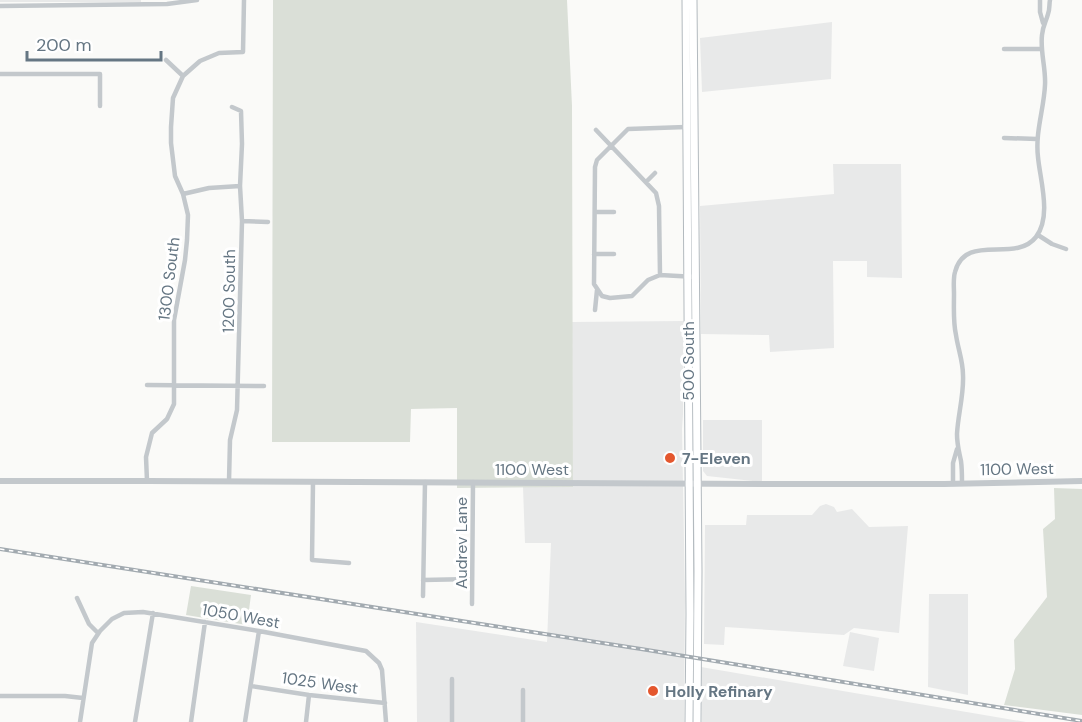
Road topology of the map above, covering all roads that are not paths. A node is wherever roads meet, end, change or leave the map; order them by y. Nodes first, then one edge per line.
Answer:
1 (197, 0) edge
2 (244, 0) edge
3 (686, 0) edge
4 (693, 0) edge
5 (1041, 0) edge
6 (1050, 0) edge
7 (167, 2) edge
8 (0, 6) edge
9 (1043, 23) junction
10 (1004, 49) dead end
11 (1042, 49) junction
12 (166, 60) dead end
13 (0, 74) edge
14 (183, 76) junction
15 (100, 106) dead end
16 (232, 107) dead end
17 (686, 127) junction
18 (596, 130) dead end
19 (1004, 138) dead end
20 (1037, 138) junction
21 (611, 146) junction
22 (655, 173) dead end
23 (646, 182) junction
24 (240, 186) junction
25 (183, 194) junction
26 (595, 212) junction
27 (614, 212) dead end
28 (242, 221) junction
29 (268, 222) dead end
30 (1038, 235) junction
31 (1066, 249) dead end
32 (594, 254) junction
33 (614, 254) dead end
34 (660, 275) junction
35 (692, 277) junction
36 (597, 290) junction
37 (595, 310) dead end
38 (173, 384) junction
39 (147, 385) dead end
40 (238, 386) junction
41 (264, 386) dead end
42 (957, 449) junction
43 (147, 480) junction
44 (0, 481) edge
45 (1082, 481) edge
46 (229, 482) junction
47 (313, 482) junction
48 (425, 482) junction
49 (473, 482) junction
50 (953, 483) junction
51 (962, 483) junction
52 (693, 484) junction
53 (350, 563) dead end
54 (472, 579) junction
55 (423, 580) junction
56 (423, 596) dead end
57 (77, 598) dead end
58 (472, 604) dead end
59 (153, 613) junction
60 (205, 622) junction
61 (259, 631) junction
62 (99, 632) junction
63 (452, 679) dead end
64 (251, 686) junction
65 (523, 690) dead end
66 (309, 695) junction
67 (0, 696) edge
68 (83, 698) junction
69 (385, 703) junction
70 (80, 722) edge
71 (135, 722) edge
72 (191, 722) edge
73 (245, 722) edge
74 (306, 722) edge
75 (386, 722) edge
76 (452, 722) edge
77 (523, 722) edge
78 (689, 722) edge
79 (697, 722) edge

1 - 7 street
2 - 14 street
3 - 17 main road, 500 South
4 - 35 main road, 500 South
5 - 9 street
6 - 9 street
7 - 8 street
9 - 11 street
10 - 11 street
11 - 20 street
12 - 14 street
13 - 15 street
14 - 25 street, 1300 South
16 - 24 street, 1200 South
17 - 21 street
17 - 35 main road, 500 South
18 - 21 street
19 - 20 street
20 - 30 street
21 - 23 street
21 - 26 street
22 - 23 street
23 - 34 street
24 - 25 street
24 - 28 street, 1200 South
25 - 38 street, 1300 South
26 - 27 street
26 - 32 street
28 - 29 street
28 - 40 street, 1200 South
30 - 31 street
30 - 42 street
32 - 33 street
32 - 36 street
34 - 35 street
34 - 36 street
35 - 52 main road, 500 South
36 - 37 street
38 - 39 street
38 - 40 street
38 - 43 street, 1300 South
40 - 41 street
40 - 46 street, 1200 South
42 - 50 street
42 - 51 street
43 - 44 street, 1100 West
43 - 46 street, 1100 West
45 - 51 street, 1100 West
46 - 47 street, 1100 West
47 - 48 street, 1100 West
47 - 53 street
48 - 49 street, 1100 West
48 - 55 street
49 - 52 street, 1100 West
49 - 54 street, Audrev Lane
50 - 51 street, 1100 West
50 - 52 street, 1100 West
52 - 78 main road, 500 South
52 - 79 main road, 500 South
54 - 55 street
54 - 58 street, Audrev Lane
55 - 56 street
57 - 62 street
59 - 60 street, 1050 West
59 - 62 street, 1050 West
59 - 71 street
60 - 61 street, 1050 West
60 - 72 street
61 - 64 street
61 - 69 street, 1050 West
62 - 68 street
63 - 76 street
64 - 66 street, 1025 West
64 - 73 street
65 - 77 street
66 - 69 street, 1025 West
66 - 74 street
67 - 68 street
68 - 70 street
69 - 75 street

